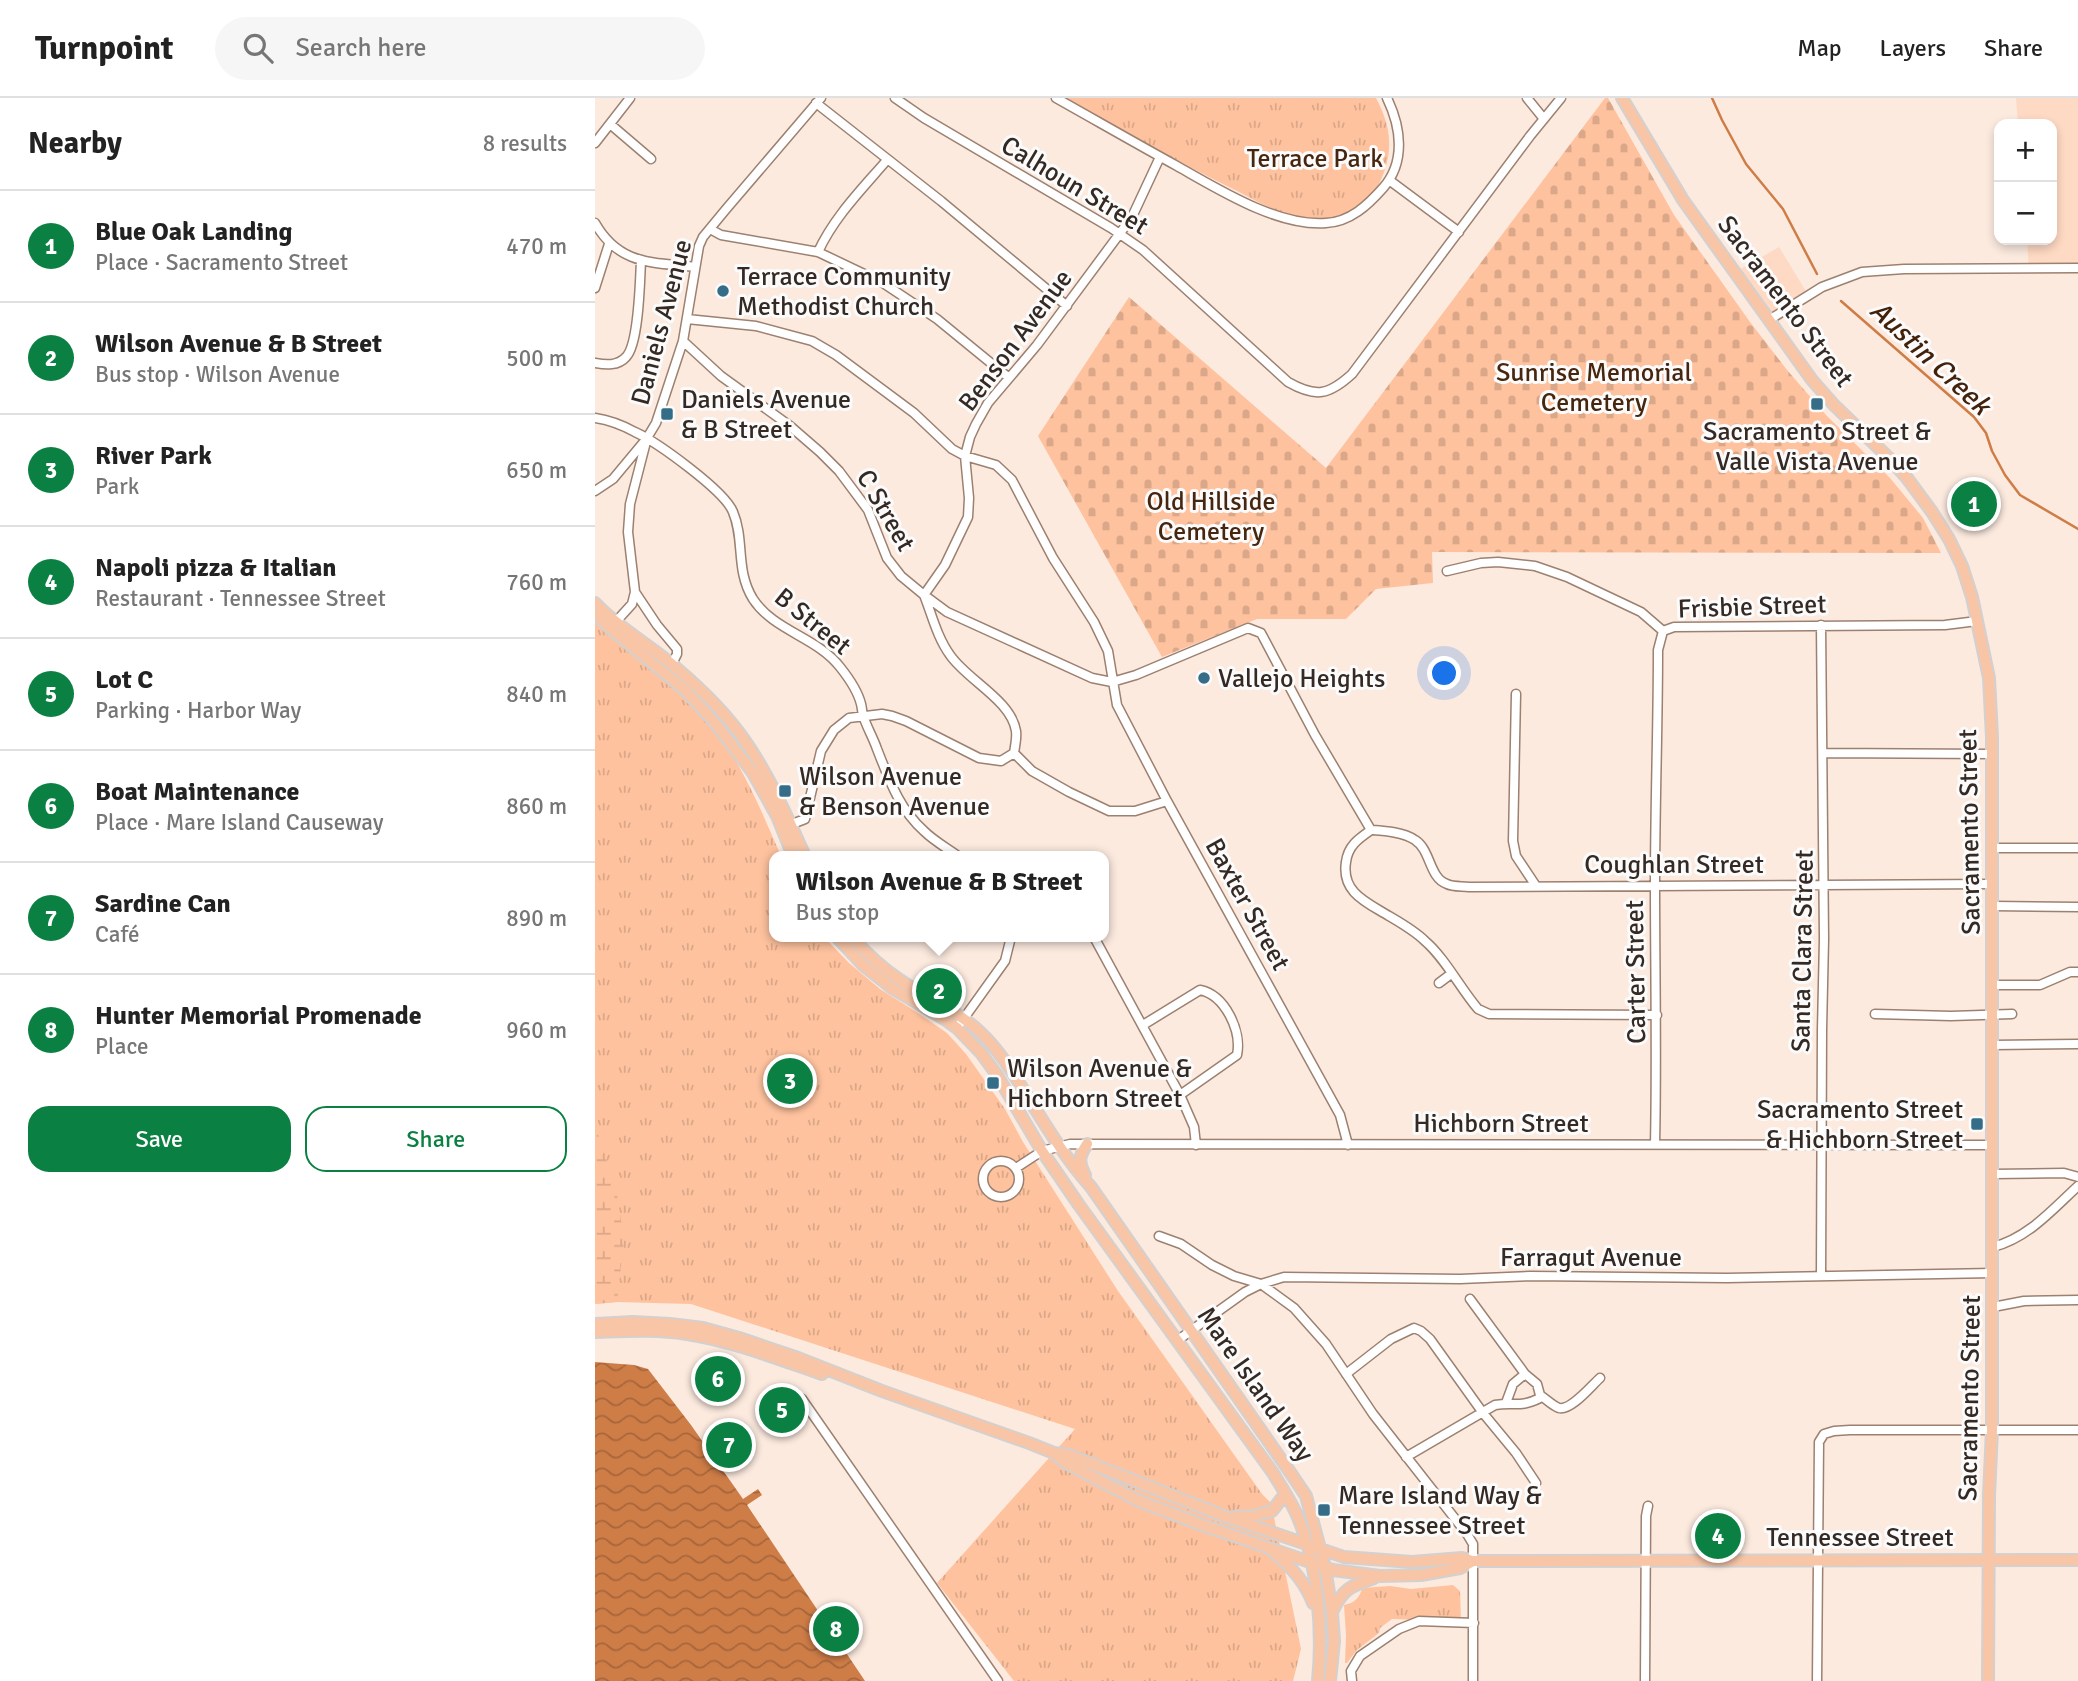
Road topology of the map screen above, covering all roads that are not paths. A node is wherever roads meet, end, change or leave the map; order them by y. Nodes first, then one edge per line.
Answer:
1 (630, 98) edge
2 (895, 98) edge
3 (1056, 98) edge
4 (1387, 98) edge
5 (1527, 98) edge
6 (1561, 98) edge
7 (1622, 98) edge
8 (818, 101) edge
9 (1544, 119) junction
10 (610, 124) junction
11 (595, 143) edge
12 (1160, 156) junction
13 (651, 159) dead end
14 (887, 160) junction
15 (1389, 180) junction
16 (595, 223) edge
17 (710, 229) junction
18 (1459, 232) junction
19 (1120, 234) junction
20 (609, 244) junction
21 (818, 252) junction
22 (641, 260) junction
23 (695, 267) junction
24 (2078, 268) edge
25 (595, 288) edge
26 (1067, 306) junction
27 (687, 319) junction
28 (1769, 320) junction
29 (683, 341) junction
30 (595, 363) edge
31 (1008, 377) junction
32 (595, 418) edge
33 (647, 438) junction
34 (965, 456) junction
35 (595, 491) edge
36 (1447, 571) dead end
37 (635, 592) junction
38 (924, 595) junction
39 (595, 603) edge
40 (595, 613) edge
41 (1977, 621) junction
42 (613, 625) junction
43 (1821, 625) junction
44 (1663, 631) junction
45 (672, 664) junction
46 (1112, 682) junction
47 (1516, 694) dead end
48 (863, 715) junction
49 (1014, 753) junction
50 (1824, 753) junction
51 (1992, 754) junction
52 (1167, 801) junction
53 (786, 826) junction
54 (1371, 830) junction
55 (1993, 848) junction
56 (2078, 848) edge
57 (792, 851) edge
58 (802, 851) edge
59 (951, 851) edge
60 (1824, 884) junction
61 (1993, 884) junction
62 (1655, 885) junction
63 (1536, 886) junction
64 (1993, 906) junction
65 (2078, 907) edge
66 (842, 942) edge
67 (857, 942) edge
68 (1011, 942) edge
69 (1097, 942) edge
70 (2078, 972) edge
71 (1451, 974) junction
72 (1439, 983) dead end
73 (1993, 985) junction
74 (1875, 1014) dead end
75 (2012, 1014) dead end
76 (1657, 1015) junction
77 (1993, 1016) junction
78 (961, 1024) junction
79 (1143, 1025) junction
80 (2078, 1044) edge
81 (1993, 1045) junction
82 (1180, 1095) junction
83 (1087, 1144) junction
84 (1655, 1144) junction
85 (1821, 1144) junction
86 (1196, 1145) junction
87 (1348, 1145) junction
88 (1993, 1145) junction
89 (1058, 1146) junction
90 (1042, 1151) junction
91 (1016, 1168) junction
92 (1993, 1174) junction
93 (2078, 1177) edge
94 (2078, 1186) edge
95 (1091, 1187) junction
96 (1159, 1236) dead end
97 (1993, 1247) junction
98 (1987, 1273) junction
99 (1821, 1276) junction
100 (1261, 1284) junction
101 (1471, 1298) dead end
102 (2078, 1300) edge
103 (1993, 1303) junction
104 (595, 1324) edge
105 (1191, 1329) junction
106 (595, 1332) edge
107 (1178, 1339) junction
108 (1346, 1374) junction
109 (1524, 1374) junction
110 (1600, 1378) dead end
111 (882, 1391) junction
112 (1540, 1395) junction
113 (802, 1399) dead end
114 (1506, 1403) junction
115 (1483, 1413) junction
116 (1992, 1430) junction
117 (2078, 1430) edge
118 (1053, 1453) junction
119 (1406, 1457) junction
120 (1536, 1483) dead end
121 (1285, 1494) junction
122 (1648, 1507) dead end
123 (1224, 1516) junction
124 (1308, 1545) junction
125 (1263, 1546) junction
126 (1321, 1549) junction
127 (1645, 1559) junction
128 (1990, 1559) junction
129 (1818, 1560) junction
130 (2078, 1560) edge
131 (1473, 1561) junction
132 (1312, 1563) junction
133 (1325, 1567) junction
134 (1380, 1576) junction
135 (1332, 1612) junction
136 (1318, 1618) junction
137 (1474, 1623) junction
138 (997, 1681) edge
139 (1318, 1681) edge
140 (1330, 1681) edge
141 (1352, 1681) edge
142 (1473, 1681) edge
143 (1645, 1681) edge
144 (1817, 1681) edge
145 (1988, 1681) edge

1 - 10 street
2 - 19 street, Calhoun Street
3 - 12 street
4 - 15 street
5 - 9 street
6 - 9 street
7 - 28 main road, Sacramento Street
8 - 14 street
8 - 17 street, Daniels Avenue
9 - 18 street
10 - 11 street
10 - 13 street
12 - 15 street
12 - 19 street, Benson Avenue
14 - 21 street
14 - 26 street
15 - 18 street
16 - 20 street
17 - 21 street
17 - 23 street, Daniels Avenue
18 - 19 street, Calhoun Street
19 - 26 street, Benson Avenue
20 - 22 street
20 - 25 street
21 - 31 street
22 - 23 street
22 - 30 street
23 - 27 street, Daniels Avenue
24 - 28 street
26 - 31 street, Benson Avenue
27 - 29 street, Daniels Avenue
27 - 34 street, Baxter Street
28 - 41 main road, Sacramento Street
29 - 33 street, Daniels Avenue
29 - 38 street, C Street
31 - 34 street, Benson Avenue
32 - 33 street, B Street
33 - 35 street
33 - 37 street, Daniels Avenue
33 - 48 street, B Street
34 - 38 street, Benson Avenue
34 - 46 street, Baxter Street
36 - 44 street, Frisbie Street
37 - 42 street
37 - 45 street, Daniels Avenue
38 - 46 street, C Street
38 - 49 street
39 - 42 main road
40 - 42 main road
41 - 43 street, Frisbie Street
41 - 51 main road, Sacramento Street
42 - 45 main road
42 - 53 main road
43 - 44 street, Frisbie Street
43 - 50 street, Santa Clara Street
44 - 62 street, Carter Street
45 - 53 main road
46 - 52 street, Baxter Street
46 - 54 street
47 - 63 street
48 - 49 street
48 - 53 street
48 - 59 street, B Street
49 - 52 street
50 - 51 street
50 - 60 street, Santa Clara Street
51 - 55 main road, Sacramento Street
52 - 87 street, Baxter Street
53 - 57 main road
53 - 58 main road
54 - 63 street, Coughlan Street
54 - 71 street
55 - 56 street
55 - 61 main road, Sacramento Street
60 - 61 street, Coughlan Street
60 - 62 street, Coughlan Street
60 - 85 street, Santa Clara Street
61 - 64 main road, Sacramento Street
62 - 63 street, Coughlan Street
62 - 76 street, Carter Street
64 - 65 street
64 - 73 main road, Sacramento Street
66 - 78 main road
67 - 78 main road
68 - 78 street
69 - 79 street
70 - 73 street
71 - 72 street
71 - 76 street
73 - 77 main road, Sacramento Street
74 - 77 street
75 - 77 street
76 - 84 street, Carter Street
77 - 81 main road, Sacramento Street
78 - 89 main road, Mare Island Way
78 - 90 main road, Mare Island Way
79 - 82 street
79 - 82 street
80 - 81 street
81 - 88 main road, Sacramento Street
82 - 86 street
83 - 86 street, Hichborn Street
83 - 89 street, Hichborn Street
83 - 95 main road
84 - 85 street, Hichborn Street
84 - 87 street, Hichborn Street
85 - 88 street, Hichborn Street
85 - 99 street, Santa Clara Street
86 - 87 street, Hichborn Street
88 - 92 main road, Sacramento Street
89 - 90 street, Hichborn Street
89 - 95 main road, Mare Island Way
90 - 91 street, Hichborn Street
90 - 107 main road, Mare Island Way
91 - 91 street
92 - 93 street
92 - 97 main road, Sacramento Street
94 - 97 street
95 - 105 main road, Mare Island Way
96 - 100 street
97 - 98 main road, Sacramento Street
98 - 99 street, Farragut Avenue
98 - 103 main road, Sacramento Street
99 - 100 street, Farragut Avenue
100 - 105 street
100 - 108 street
101 - 109 street
102 - 103 street
103 - 116 main road, Sacramento Street
104 - 111 main road
105 - 107 street
105 - 126 main road, Mare Island Way
106 - 111 main road
107 - 121 main road, Mare Island Way
108 - 115 street
108 - 119 street
109 - 112 street
109 - 114 street
110 - 112 street
111 - 118 main road
112 - 114 street
113 - 138 street
114 - 115 street
115 - 119 street
115 - 120 street
116 - 117 street
116 - 128 main road, Sacramento Street
116 - 129 street
118 - 123 main road, Tennessee Street
118 - 125 main road, Tennessee Street
119 - 131 street
121 - 123 main road
121 - 124 main road, Mare Island Way
122 - 127 street
123 - 124 main road, Tennessee Street
124 - 126 main road, Tennessee Street
124 - 132 main road, Mare Island Way
125 - 132 main road, Tennessee Street
125 - 136 main road
126 - 131 main road, Tennessee Street
126 - 133 main road, Mare Island Way
127 - 129 main road, Tennessee Street
127 - 131 main road, Tennessee Street
127 - 143 street
128 - 129 main road, Tennessee Street
128 - 130 main road, Tennessee Street
128 - 145 main road, Sacramento Street
129 - 144 street
131 - 134 main road, Tennessee Street
131 - 137 street
132 - 133 main road, Tennessee Street
132 - 136 main road, Mare Island Way
133 - 134 main road, Tennessee Street
133 - 135 main road, Mare Island Way
134 - 135 main road
135 - 140 main road, Mare Island Way
136 - 139 main road, Mare Island Way
137 - 141 street
137 - 142 street

